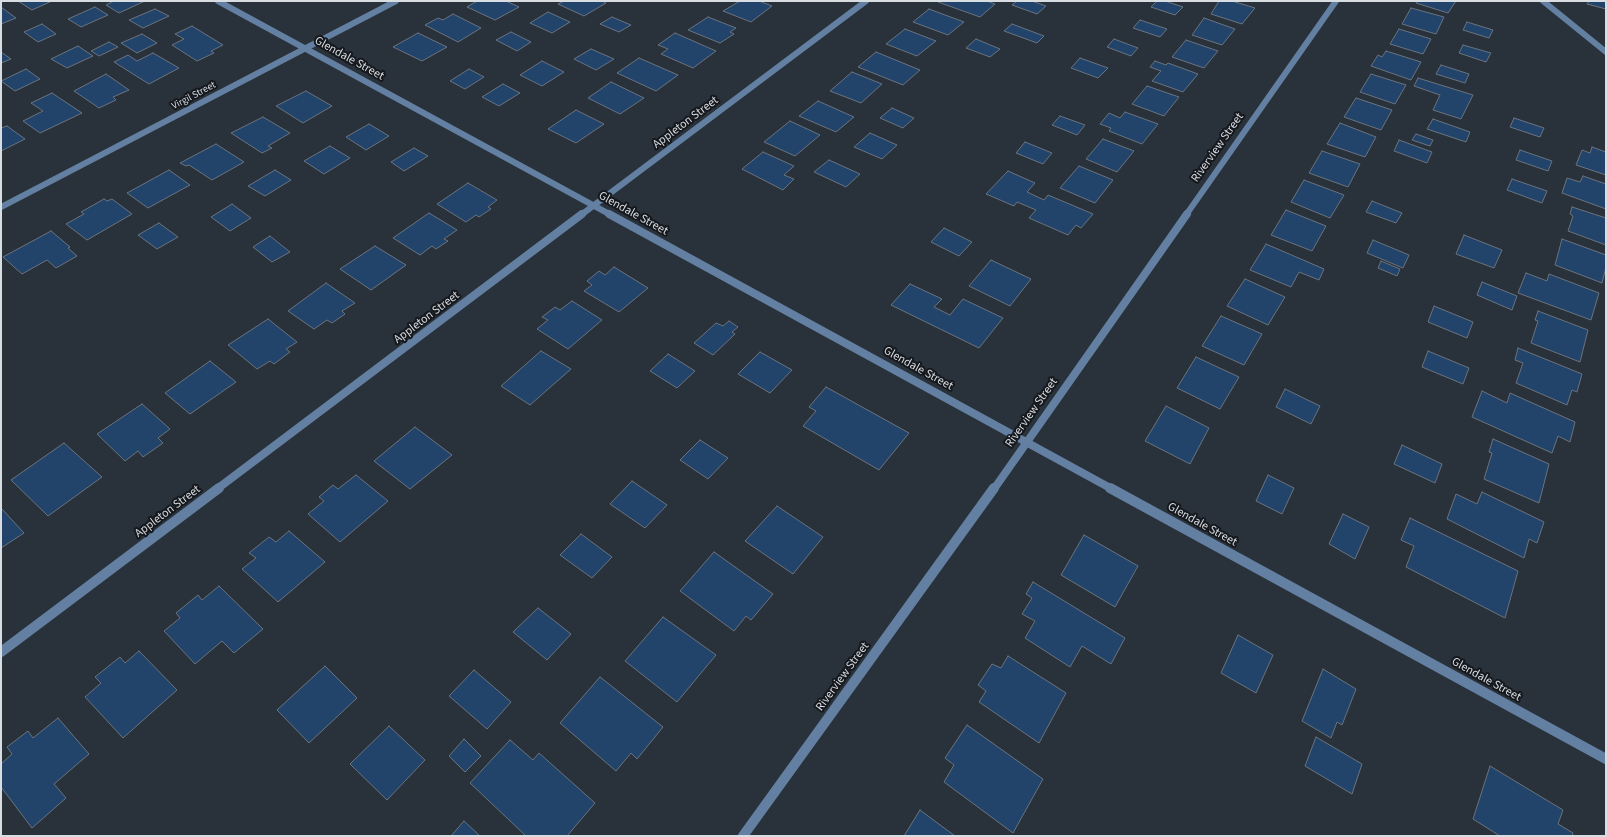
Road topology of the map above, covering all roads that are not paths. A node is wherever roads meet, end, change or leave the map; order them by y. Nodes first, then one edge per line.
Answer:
1 (218, 1) edge
2 (396, 1) edge
3 (866, 1) edge
4 (1336, 1) edge
5 (1543, 1) edge
6 (305, 49) junction
7 (1606, 52) edge
8 (594, 206) junction
9 (1, 208) edge
10 (1027, 443) junction
11 (1, 652) edge
12 (1606, 759) edge
13 (743, 836) edge

1 - 6 street, Glendale Street
2 - 6 street, Virgil Street
3 - 8 street, Appleton Street
4 - 10 street, Riverview Street
5 - 7 street
6 - 8 street, Glendale Street
6 - 9 street, Virgil Street
8 - 10 street, Glendale Street
8 - 11 street, Appleton Street
10 - 12 street, Glendale Street
10 - 13 street, Riverview Street

